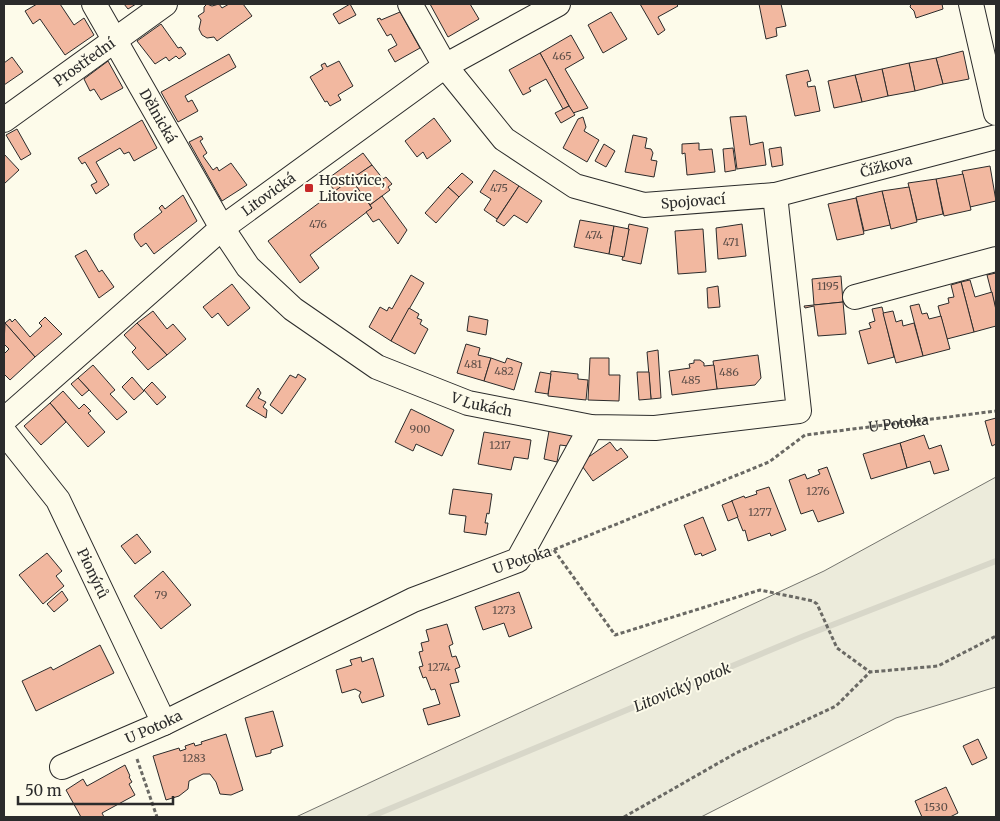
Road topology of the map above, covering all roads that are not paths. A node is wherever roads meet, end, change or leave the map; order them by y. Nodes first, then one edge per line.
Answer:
1 (94, 4) edge
2 (165, 4) edge
3 (410, 4) edge
4 (558, 4) edge
5 (971, 4) edge
6 (115, 40) junction
7 (445, 66) junction
8 (996, 113) edge
9 (4, 120) edge
10 (996, 137) edge
11 (775, 195) junction
12 (222, 228) junction
13 (996, 259) edge
14 (855, 297) dead end
15 (4, 420) edge
16 (591, 427) junction
17 (4, 432) edge
18 (164, 724) junction
19 (62, 767) dead end

1 - 6 street, Dělnická
2 - 6 street, Prostřední
3 - 7 street, Spojovací
4 - 7 street, Litovická
5 - 8 street
6 - 9 street, Prostřední
6 - 12 street, Dělnická
7 - 11 street, Spojovací
7 - 12 street, Litovická
10 - 11 street, Čížkova
11 - 16 street, V Lukách
12 - 15 street, Litovická
12 - 16 street, V Lukách
13 - 14 street
16 - 18 street, U Potoka
17 - 18 street, Pionýrů
18 - 19 street, U Potoka

